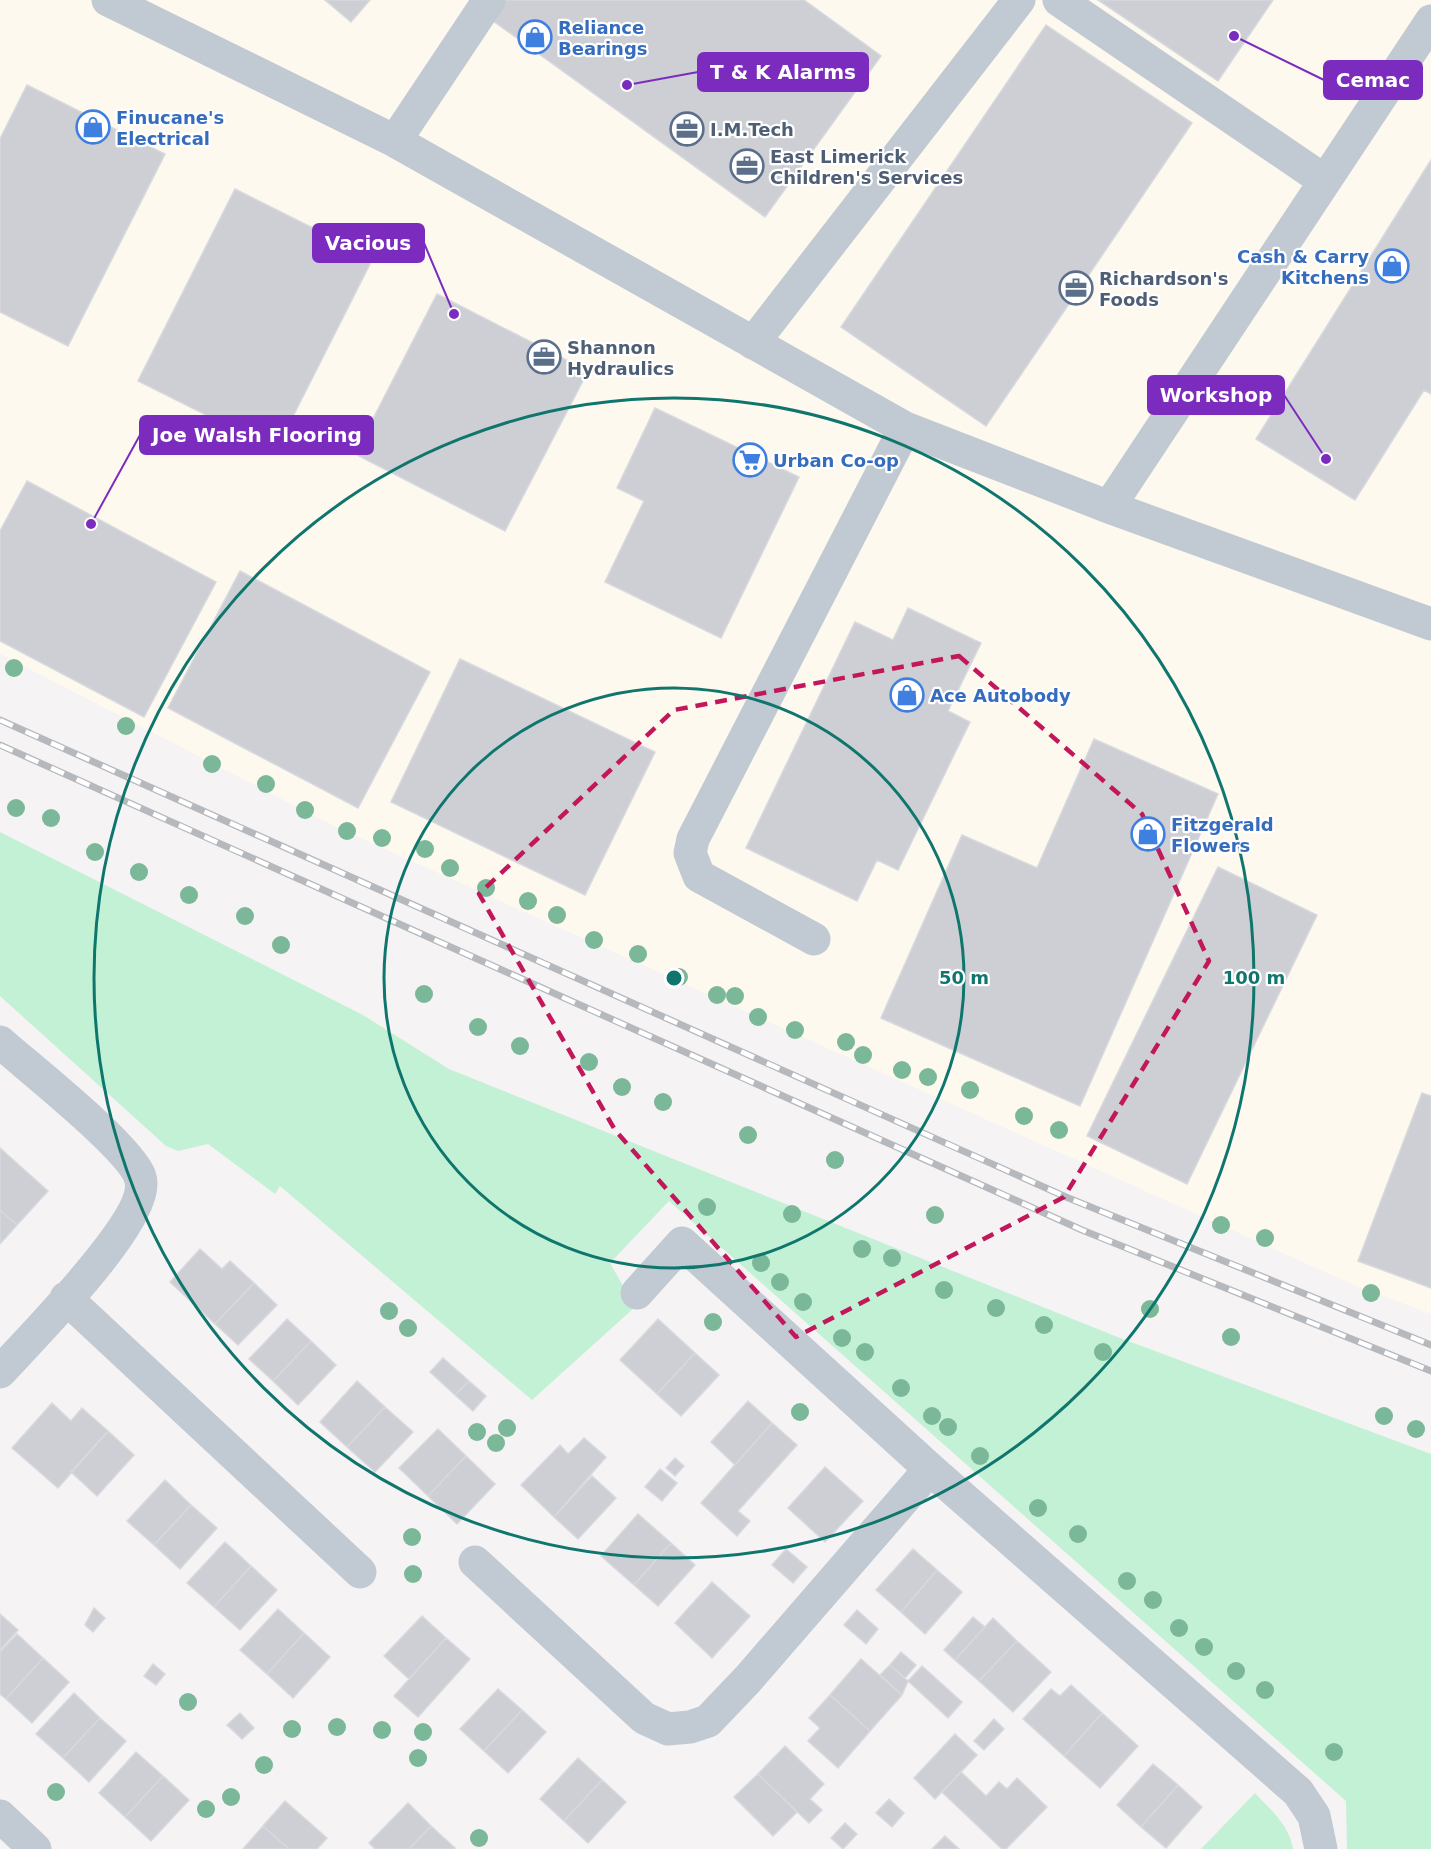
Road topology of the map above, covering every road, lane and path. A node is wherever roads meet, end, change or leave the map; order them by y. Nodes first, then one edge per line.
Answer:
1 (108, 0) edge
2 (489, 0) edge
3 (1019, 0) edge
4 (1059, 0) edge
5 (1431, 21) edge
6 (394, 141) junction
7 (1325, 181) junction
8 (753, 343) junction
9 (905, 428) junction
10 (1109, 507) junction
11 (1431, 624) edge
12 (814, 939) dead end
13 (0, 1042) edge
14 (637, 1293) dead end
15 (66, 1298) junction
16 (0, 1372) edge
17 (930, 1469) junction
18 (475, 1562) dead end
19 (360, 1572) dead end
20 (0, 1816) edge
21 (35, 1849) edge
22 (1321, 1849) edge

1 - 6 street
2 - 6 street
3 - 8 street
4 - 7 street
5 - 7 street
6 - 8 street
7 - 10 street
8 - 9 street
9 - 10 street
9 - 12 street
10 - 11 street
13 - 15 street
14 - 17 street
15 - 16 street
15 - 19 street
17 - 18 street
17 - 22 street
20 - 21 street

